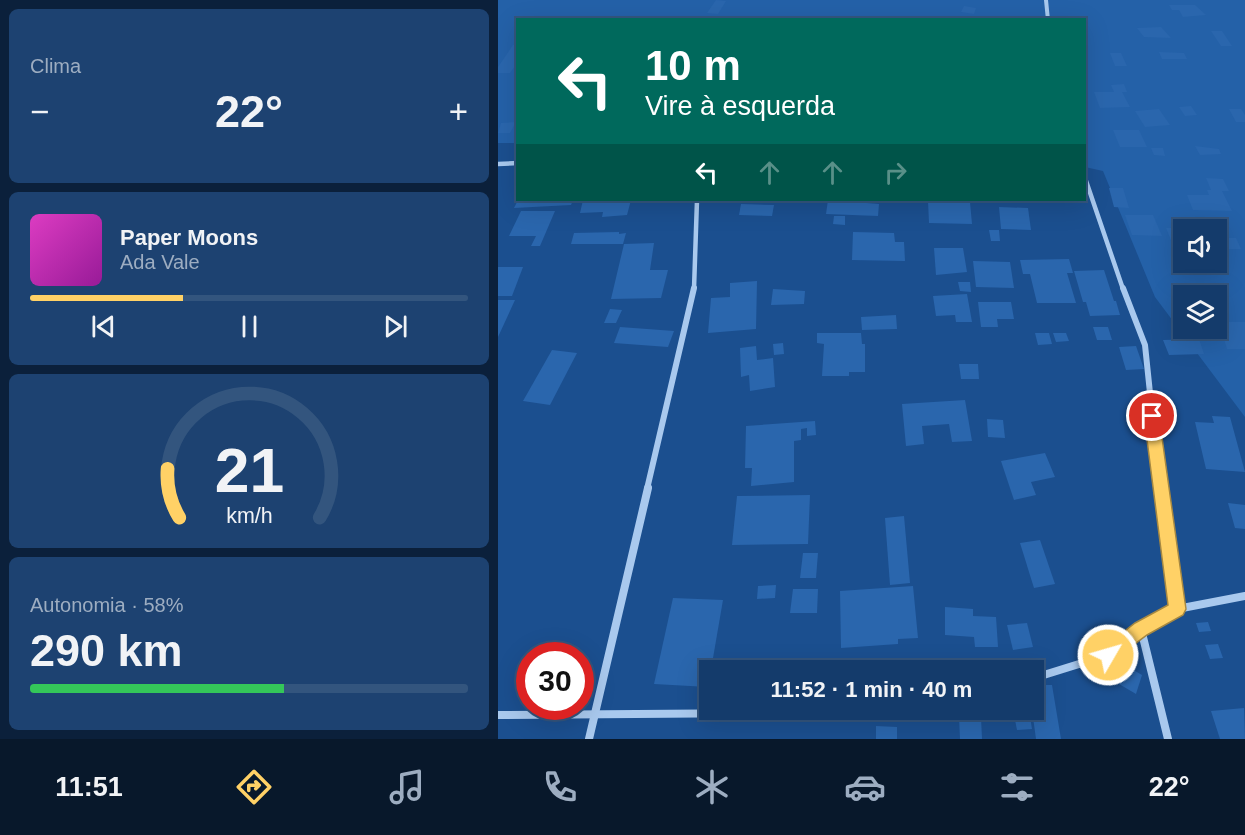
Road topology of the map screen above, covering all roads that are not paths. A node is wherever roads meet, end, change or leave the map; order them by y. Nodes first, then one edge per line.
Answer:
1 (1046, 0) edge
2 (1048, 18) edge
3 (498, 164) edge
4 (516, 164) edge
5 (1086, 181) edge
6 (697, 201) edge
7 (1245, 596) edge
8 (1177, 609) junction
9 (1141, 629) junction
10 (1044, 675) edge
11 (699, 713) edge
12 (595, 714) junction
13 (498, 715) edge
14 (589, 739) edge
15 (1168, 739) edge

1 - 2 street
3 - 4 street
5 - 8 street
6 - 12 street
7 - 8 street
8 - 9 street
9 - 10 street
9 - 15 street
11 - 12 street
12 - 13 street
12 - 14 street

